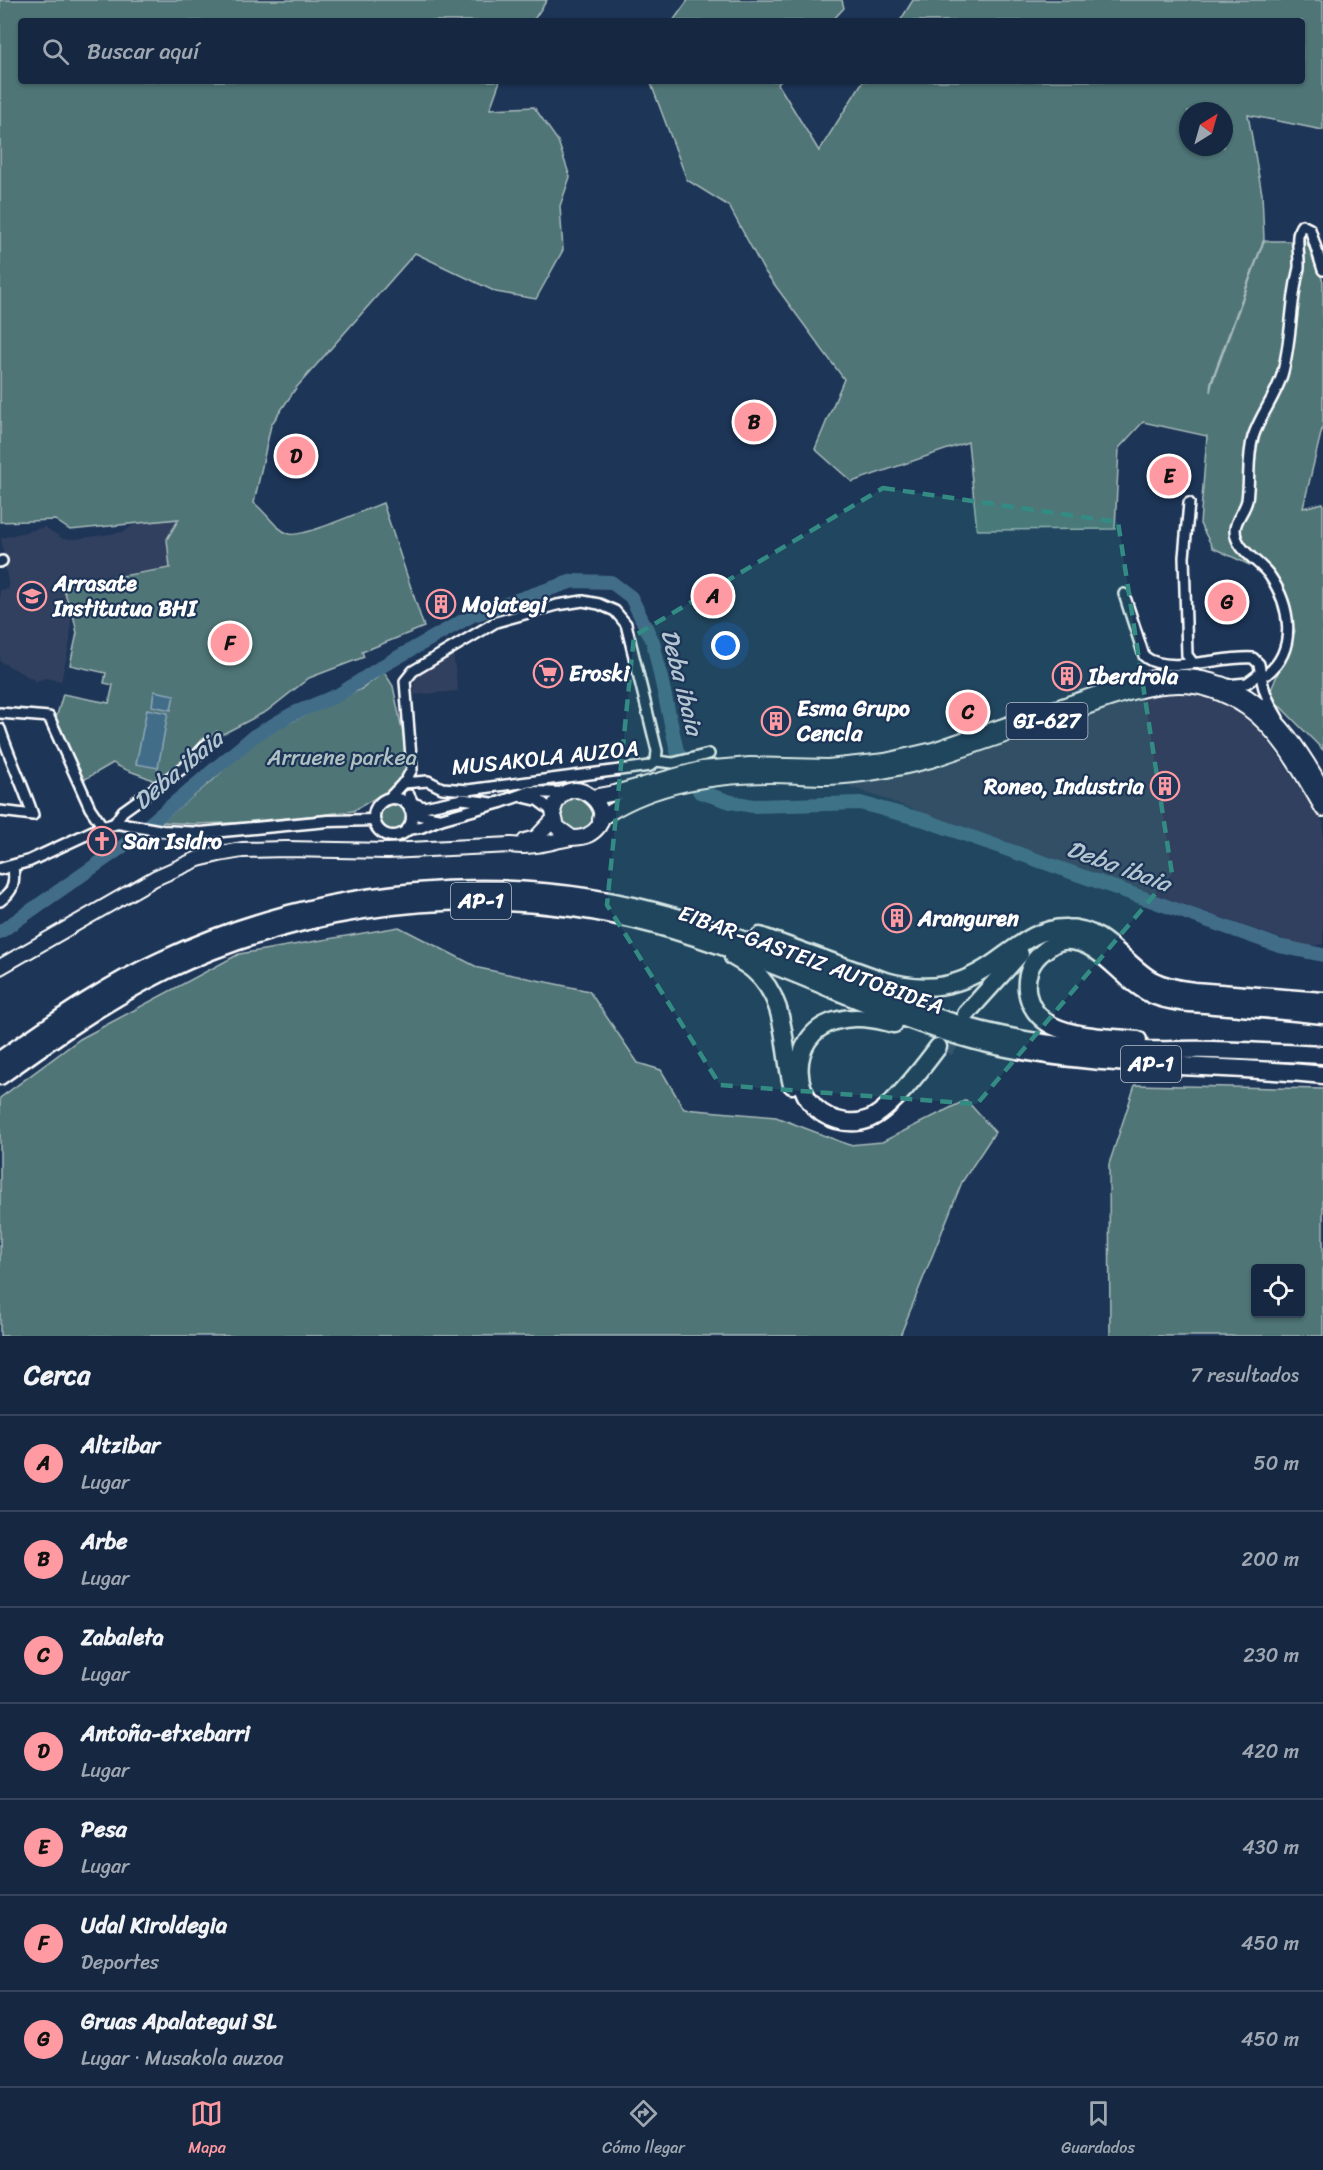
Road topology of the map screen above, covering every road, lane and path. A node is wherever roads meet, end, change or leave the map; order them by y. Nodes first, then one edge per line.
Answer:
1 (1323, 270) edge
2 (1189, 503) dead end
3 (1124, 594) dead end
4 (1193, 663) junction
5 (1259, 674) junction
6 (1226, 685) junction
7 (0, 713) edge
8 (0, 729) edge
9 (1289, 737) junction
10 (207, 744) dead end
11 (706, 755) dead end
12 (656, 761) junction
13 (0, 764) edge
14 (12, 765) junction
15 (716, 772) junction
16 (675, 775) junction
17 (403, 783) junction
18 (442, 788) junction
19 (1323, 790) edge
20 (567, 793) junction
21 (521, 796) junction
22 (593, 797) junction
23 (388, 800) junction
24 (409, 803) junction
25 (495, 804) junction
26 (1323, 810) edge
27 (0, 811) edge
28 (553, 815) junction
29 (440, 819) junction
30 (600, 819) junction
31 (374, 820) junction
32 (108, 826) junction
33 (408, 829) junction
34 (571, 837) junction
35 (511, 845) junction
36 (13, 866) junction
37 (0, 869) edge
38 (578, 896) junction
39 (0, 901) edge
40 (1050, 937) junction
41 (715, 945) junction
42 (0, 968) edge
43 (1323, 1001) edge
44 (1323, 1015) edge
45 (970, 1016) tunnel mouth
46 (980, 1042) junction
47 (1210, 1050) junction
48 (1323, 1055) edge
49 (0, 1060) edge
50 (1323, 1075) edge
51 (0, 1076) edge

1 - 5 street
2 - 4 street
3 - 4 street
4 - 5 street
5 - 6 street
5 - 9 street
6 - 9 main road, GI-627
6 - 15 main road, GI-627
7 - 32 street
8 - 14 street
9 - 19 main road, GI-627
10 - 32 street
11 - 16 street, MUSAKOLA AUZOA
12 - 16 street, MUSAKOLA AUZOA
12 - 17 street, MUSAKOLA AUZOA
12 - 18 street, MUSAKOLA AUZOA
13 - 14 street
14 - 27 street
15 - 16 main road, GI-627
15 - 26 main road, GI-627
16 - 22 main road, GI-627
16 - 30 main road, GI-627
17 - 18 street, MUSAKOLA AUZOA
17 - 23 street, MUSAKOLA AUZOA
18 - 24 street
20 - 21 street, MUSAKOLA AUZOA
20 - 22 main road, GI-627
20 - 28 main road, GI-627
21 - 25 street, MUSAKOLA AUZOA
21 - 28 street, MUSAKOLA AUZOA
22 - 30 main road
23 - 24 street
23 - 31 street
24 - 25 street
24 - 29 street
24 - 33 street
25 - 29 street, MUSAKOLA AUZOA
28 - 34 main road
28 - 35 main road, GI-627
29 - 33 street, MUSAKOLA AUZOA
30 - 34 main road, GI-627
31 - 32 street
31 - 33 street
32 - 36 street
34 - 35 main road, GI-627
35 - 42 main road, GI-627
36 - 37 street
36 - 39 street
38 - 40 highway
38 - 47 highway, EIBAR-GASTEIZ AUTOBIDEA / AP-1
38 - 49 highway, EIBAR-GASTEIZ AUTOBIDEA / AP-1
40 - 43 highway
40 - 44 highway
40 - 45 highway
40 - 47 highway
41 - 46 highway, EIBAR-GASTEIZ AUTOBIDEA / AP-1
41 - 46 highway
41 - 51 highway, EIBAR-GASTEIZ AUTOBIDEA / AP-1
46 - 50 highway, EIBAR-GASTEIZ AUTOBIDEA / AP-1
47 - 48 highway, EIBAR-GASTEIZ AUTOBIDEA / AP-1

